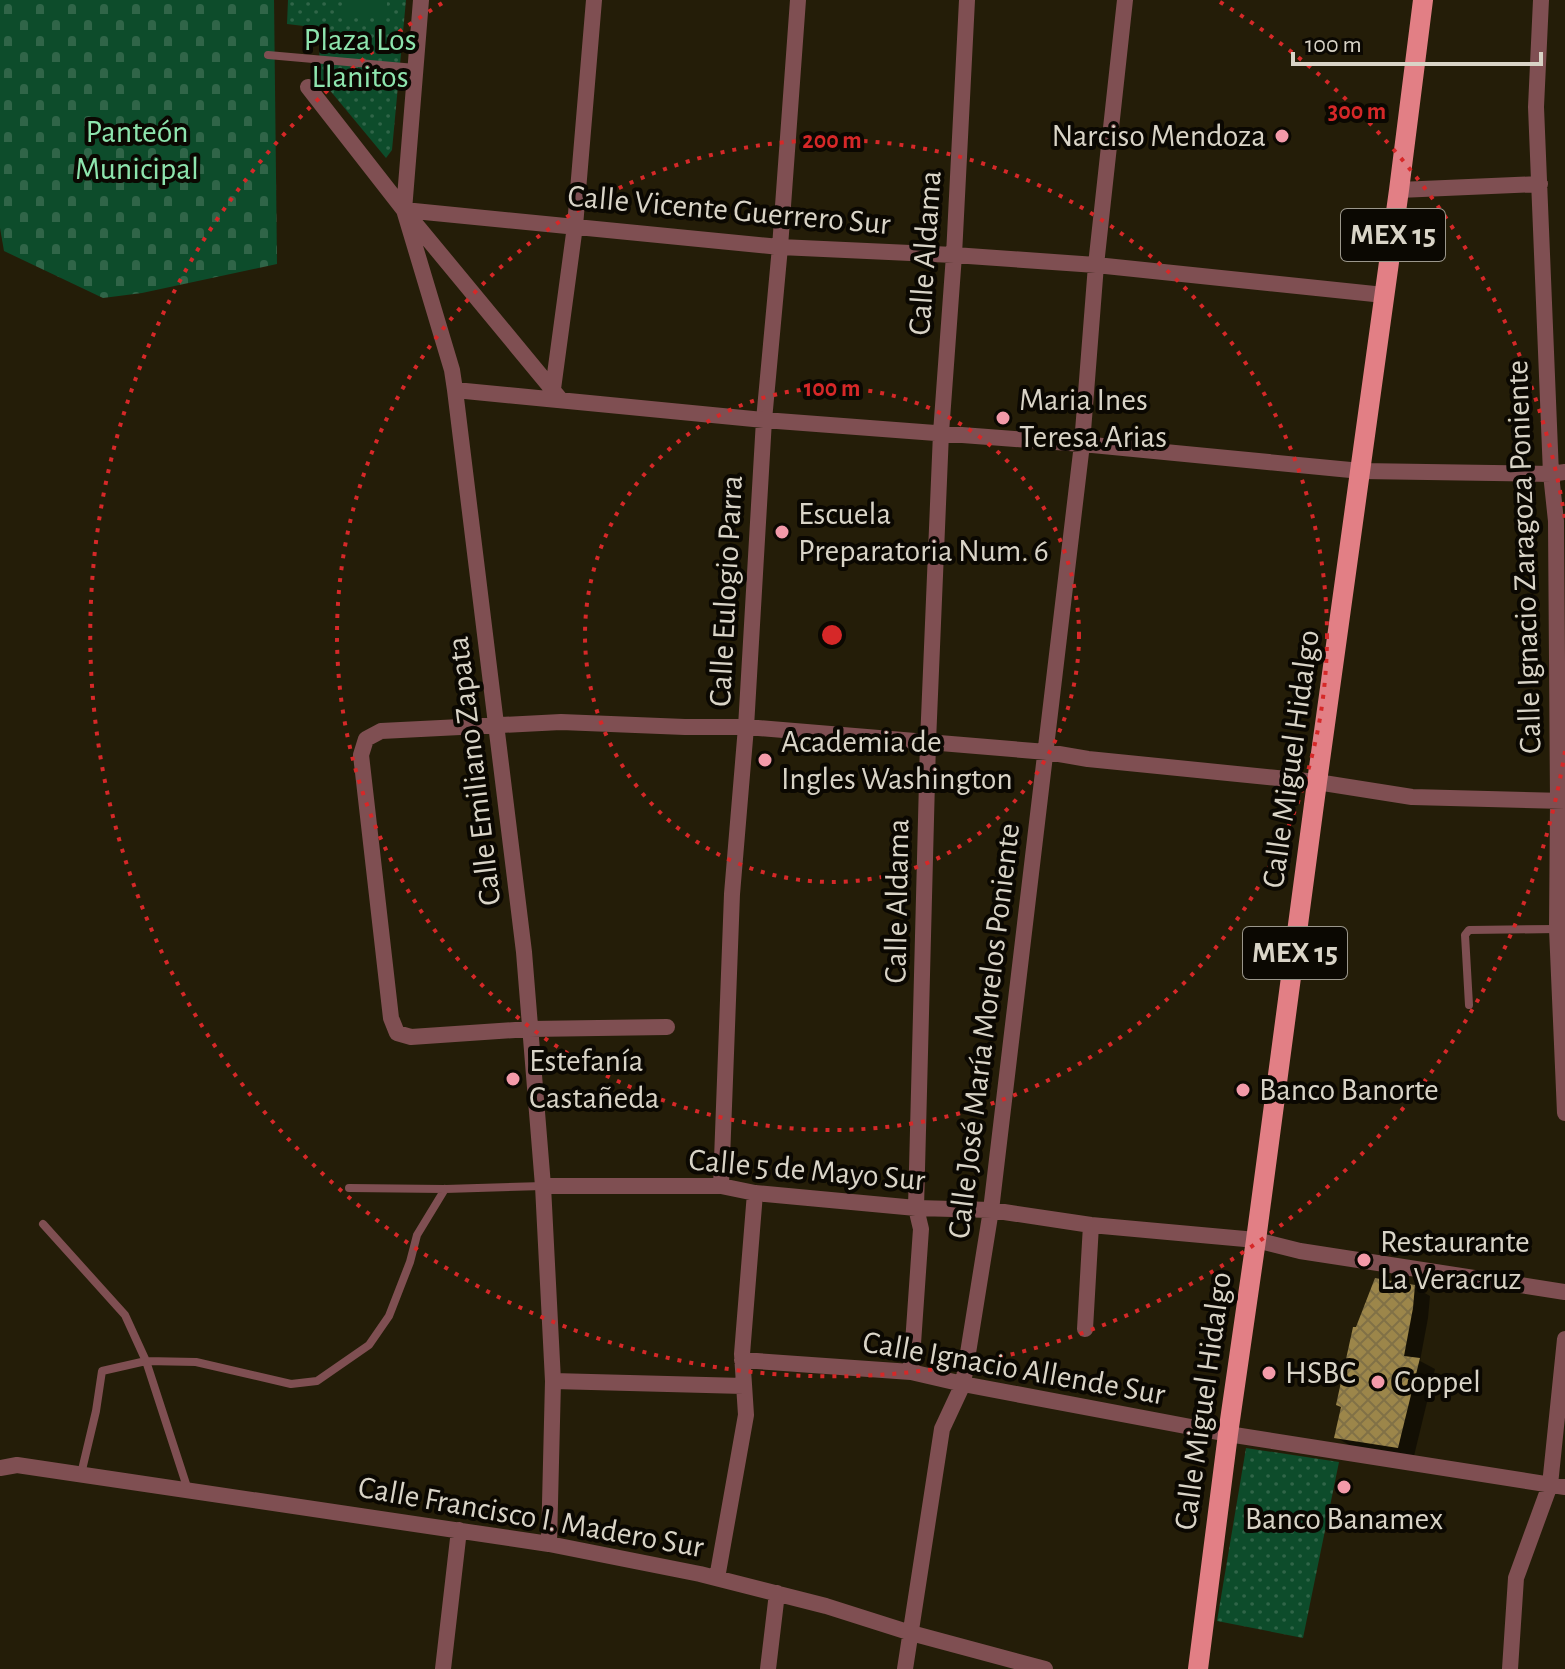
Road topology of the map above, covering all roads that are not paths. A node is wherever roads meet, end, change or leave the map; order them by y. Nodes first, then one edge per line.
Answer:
1 (421, 0) edge
2 (594, 0) edge
3 (798, 0) edge
4 (967, 0) edge
5 (1125, 0) edge
6 (1423, 0) edge
7 (1541, 0) edge
8 (268, 55) dead end
9 (415, 68) junction
10 (308, 87) dead end
11 (1540, 184) junction
12 (1399, 190) junction
13 (404, 210) junction
14 (575, 226) junction
15 (780, 247) junction
16 (954, 255) junction
17 (1096, 265) junction
18 (1384, 295) junction
19 (455, 390) junction
20 (557, 395) junction
21 (764, 420) junction
22 (941, 433) junction
23 (1082, 444) junction
24 (1361, 471) junction
25 (1558, 473) edge
26 (496, 725) junction
27 (746, 727) junction
28 (928, 742) junction
29 (1047, 752) junction
30 (1317, 782) junction
31 (1562, 801) edge
32 (1557, 929) junction
33 (1469, 1005) dead end
34 (667, 1027) dead end
35 (530, 1029) junction
36 (1565, 1113) edge
37 (543, 1186) junction
38 (721, 1186) junction
39 (349, 1188) dead end
40 (445, 1189) junction
41 (755, 1193) junction
42 (916, 1208) junction
43 (991, 1210) junction
44 (43, 1224) dead end
45 (1091, 1225) junction
46 (1256, 1240) junction
47 (1565, 1292) edge
48 (1085, 1329) dead end
49 (1565, 1339) edge
50 (742, 1360) junction
51 (146, 1361) junction
52 (911, 1372) junction
53 (553, 1381) junction
54 (963, 1384) junction
55 (744, 1386) junction
56 (1228, 1434) junction
57 (0, 1468) edge
58 (81, 1474) junction
59 (1558, 1486) edge
60 (188, 1490) junction
61 (459, 1530) junction
62 (549, 1544) junction
63 (717, 1578) junction
64 (777, 1593) junction
65 (911, 1633) junction
66 (443, 1669) edge
67 (768, 1669) edge
68 (905, 1669) edge
69 (1045, 1669) edge
70 (1198, 1669) edge
71 (1510, 1669) edge

1 - 9 street, Calle Emiliano Zapata
2 - 14 street
3 - 15 street, Calle Eulogio Parra
4 - 16 street, Calle Aldama
5 - 17 street, Calle José María Morelos Poniente
6 - 12 main road, Calle Miguel Hidalgo / MEX 15
7 - 11 street, Calle Ignacio Zaragoza Poniente
8 - 9 lane
9 - 13 street, Calle Emiliano Zapata
10 - 13 street
11 - 12 street
11 - 25 street, Calle Ignacio Zaragoza Poniente
12 - 18 main road, Calle Miguel Hidalgo / MEX 15
13 - 14 street, Calle Vicente Guerrero Sur
13 - 19 street, Calle Emiliano Zapata
13 - 20 street
14 - 15 street, Calle Vicente Guerrero Sur
14 - 20 street
15 - 16 street, Calle Vicente Guerrero Sur
15 - 21 street, Calle Eulogio Parra
16 - 17 street, Calle Vicente Guerrero Sur
16 - 22 street, Calle Aldama
17 - 18 street, Calle Vicente Guerrero Sur
17 - 23 street, Calle José María Morelos Poniente
18 - 24 main road, Calle Miguel Hidalgo / MEX 15
19 - 20 street
19 - 26 street, Calle Emiliano Zapata
20 - 21 street
21 - 22 street
21 - 27 street, Calle Eulogio Parra
22 - 23 street
22 - 28 street, Calle Aldama
23 - 24 street
23 - 29 street, Calle José María Morelos Poniente
24 - 25 street
24 - 30 main road, Calle Miguel Hidalgo / MEX 15
25 - 31 street, Calle Ignacio Zaragoza Poniente
26 - 27 street
26 - 35 street, Calle Emiliano Zapata
26 - 35 street
27 - 28 street
27 - 38 street, Calle Eulogio Parra
28 - 29 street
28 - 42 street, Calle Aldama
29 - 30 street
29 - 43 street, Calle José María Morelos Poniente
30 - 31 street
30 - 46 main road, Calle Miguel Hidalgo / MEX 15
31 - 32 street, Calle Ignacio Zaragoza Poniente
32 - 33 lane
32 - 36 street, Calle Ignacio Zaragoza Poniente
34 - 35 street
35 - 37 street, Calle Emiliano Zapata
37 - 38 street, Calle 5 de Mayo Sur
37 - 40 lane
37 - 53 street, Calle Emiliano Zapata
38 - 41 street, Calle 5 de Mayo Sur
39 - 40 lane
40 - 51 lane
41 - 42 street, Calle 5 de Mayo Sur
41 - 50 street
42 - 43 street, Calle 5 de Mayo Sur
42 - 52 street, Calle Aldama
43 - 45 street, Calle 5 de Mayo Sur
43 - 54 street, Calle José María Morelos Poniente
44 - 51 lane
45 - 46 street, Calle 5 de Mayo Sur
45 - 48 street
46 - 47 street, Calle 5 de Mayo Sur
46 - 56 main road, Calle Miguel Hidalgo / MEX 15
49 - 59 street
50 - 52 street, Calle Ignacio Allende Sur
50 - 55 street
51 - 58 lane
51 - 60 lane
52 - 54 street, Calle Ignacio Allende Sur
53 - 55 street
53 - 62 street, Calle Emiliano Zapata
54 - 56 street, Calle Ignacio Allende Sur
54 - 65 street, Calle José María Morelos Poniente
55 - 63 street
56 - 59 street, Calle Ignacio Allende Sur
56 - 70 main road, Calle Miguel Hidalgo / MEX 15
57 - 58 street, Calle Francisco I. Madero Sur
58 - 60 street, Calle Francisco I. Madero Sur
59 - 71 street
60 - 61 street, Calle Francisco I. Madero Sur
61 - 62 street, Calle Francisco I. Madero Sur
61 - 66 street
62 - 63 street, Calle Francisco I. Madero Sur
63 - 64 street, Calle Francisco I. Madero Sur
64 - 65 street, Calle Francisco I. Madero Sur
64 - 67 street
65 - 68 street, Calle José María Morelos Poniente
65 - 69 street, Calle Francisco I. Madero Sur

